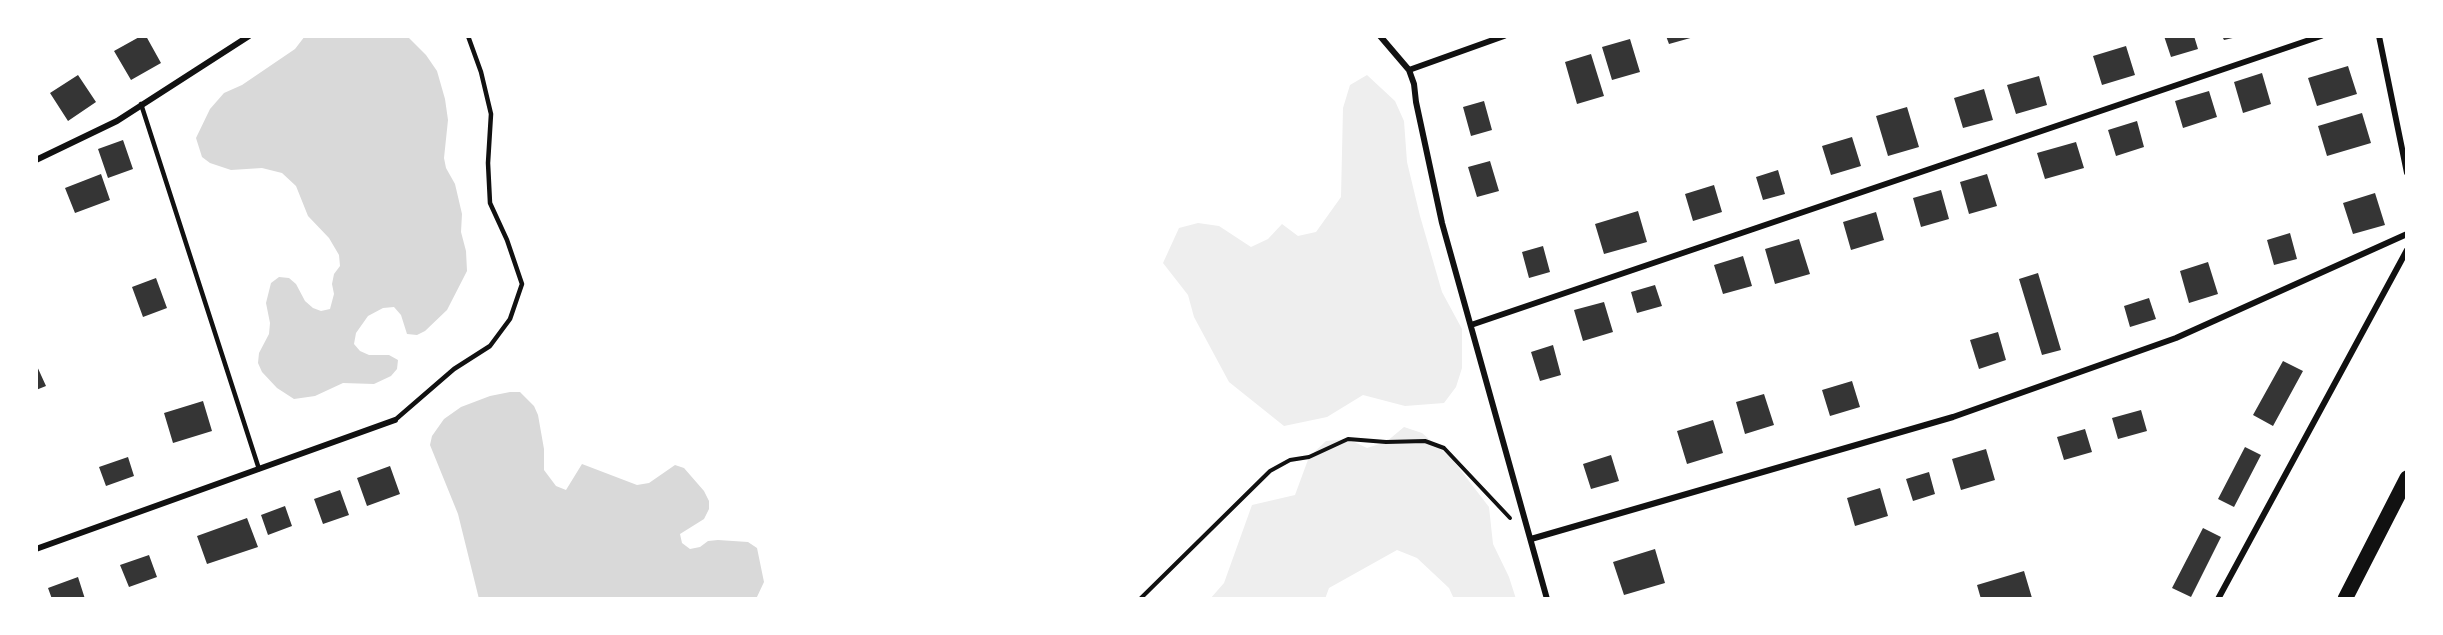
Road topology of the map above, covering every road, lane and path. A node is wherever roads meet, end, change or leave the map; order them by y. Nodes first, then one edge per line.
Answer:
1 (249, 36) edge
2 (468, 36) edge
3 (1380, 36) edge
4 (1504, 36) edge
5 (2321, 36) edge
6 (2379, 36) edge
7 (1409, 70) junction
8 (141, 104) junction
9 (36, 160) edge
10 (2407, 173) edge
11 (2407, 234) edge
12 (2407, 250) edge
13 (1471, 325) junction
14 (395, 420) joint
15 (259, 469) junction
16 (2407, 478) edge
17 (1530, 539) junction
18 (36, 549) edge
19 (1140, 599) edge
20 (1547, 599) edge
21 (2218, 599) edge
22 (2345, 599) edge

1 - 8 street
2 - 14 lane
3 - 7 street
4 - 7 street
5 - 13 street
6 - 10 street
7 - 13 street
8 - 9 street
8 - 15 lane
11 - 17 street
12 - 21 street
13 - 17 street
14 - 15 street
15 - 18 street
16 - 22 main road
17 - 19 path
17 - 20 street

